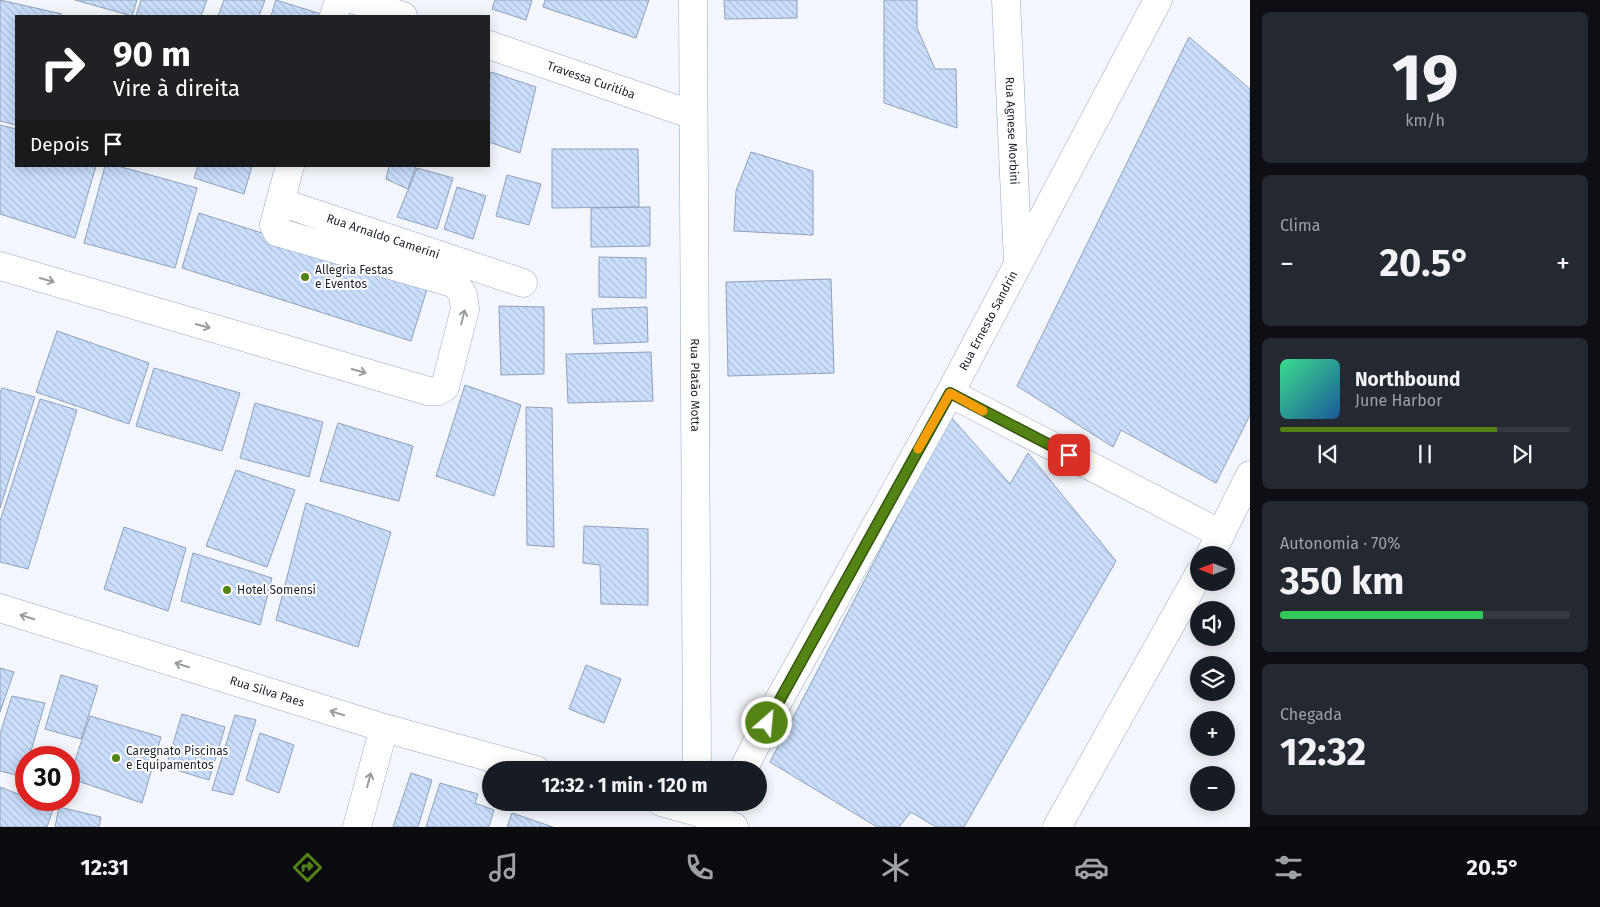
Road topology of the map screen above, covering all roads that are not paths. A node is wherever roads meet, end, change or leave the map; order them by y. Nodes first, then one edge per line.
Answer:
1 (339, 0) edge
2 (355, 0) edge
3 (694, 0) edge
4 (1006, 0) edge
5 (1158, 0) edge
6 (334, 15) edge
7 (400, 15) edge
8 (490, 46) edge
9 (693, 115) junction
10 (290, 167) edge
11 (280, 202) junction
12 (1018, 263) junction
13 (0, 266) edge
14 (523, 283) dead end
15 (950, 393) junction
16 (1250, 475) edge
17 (1215, 544) edge
18 (1190, 590) edge
19 (0, 608) edge
20 (384, 728) junction
21 (503, 761) edge
22 (697, 761) edge
23 (748, 761) edge
24 (357, 827) edge
25 (1057, 827) edge

1 - 6 street
2 - 7 street
3 - 9 street, Rua Platão Motta
4 - 12 street, Rua Agnese Morbini
5 - 12 street, Rua Ernesto Sandrin
8 - 9 street, Travessa Curitiba
9 - 22 street, Rua Platão Motta
10 - 11 street
13 -> 11 street
11 - 14 street, Rua Arnaldo Camerini
12 - 15 street, Rua Ernesto Sandrin
15 - 17 street
15 - 23 street, Rua Ernesto Sandrin
16 - 17 street
18 - 25 street
20 -> 19 street, Rua Silva Paes
20 - 21 street, Rua Silva Paes
24 -> 20 street

